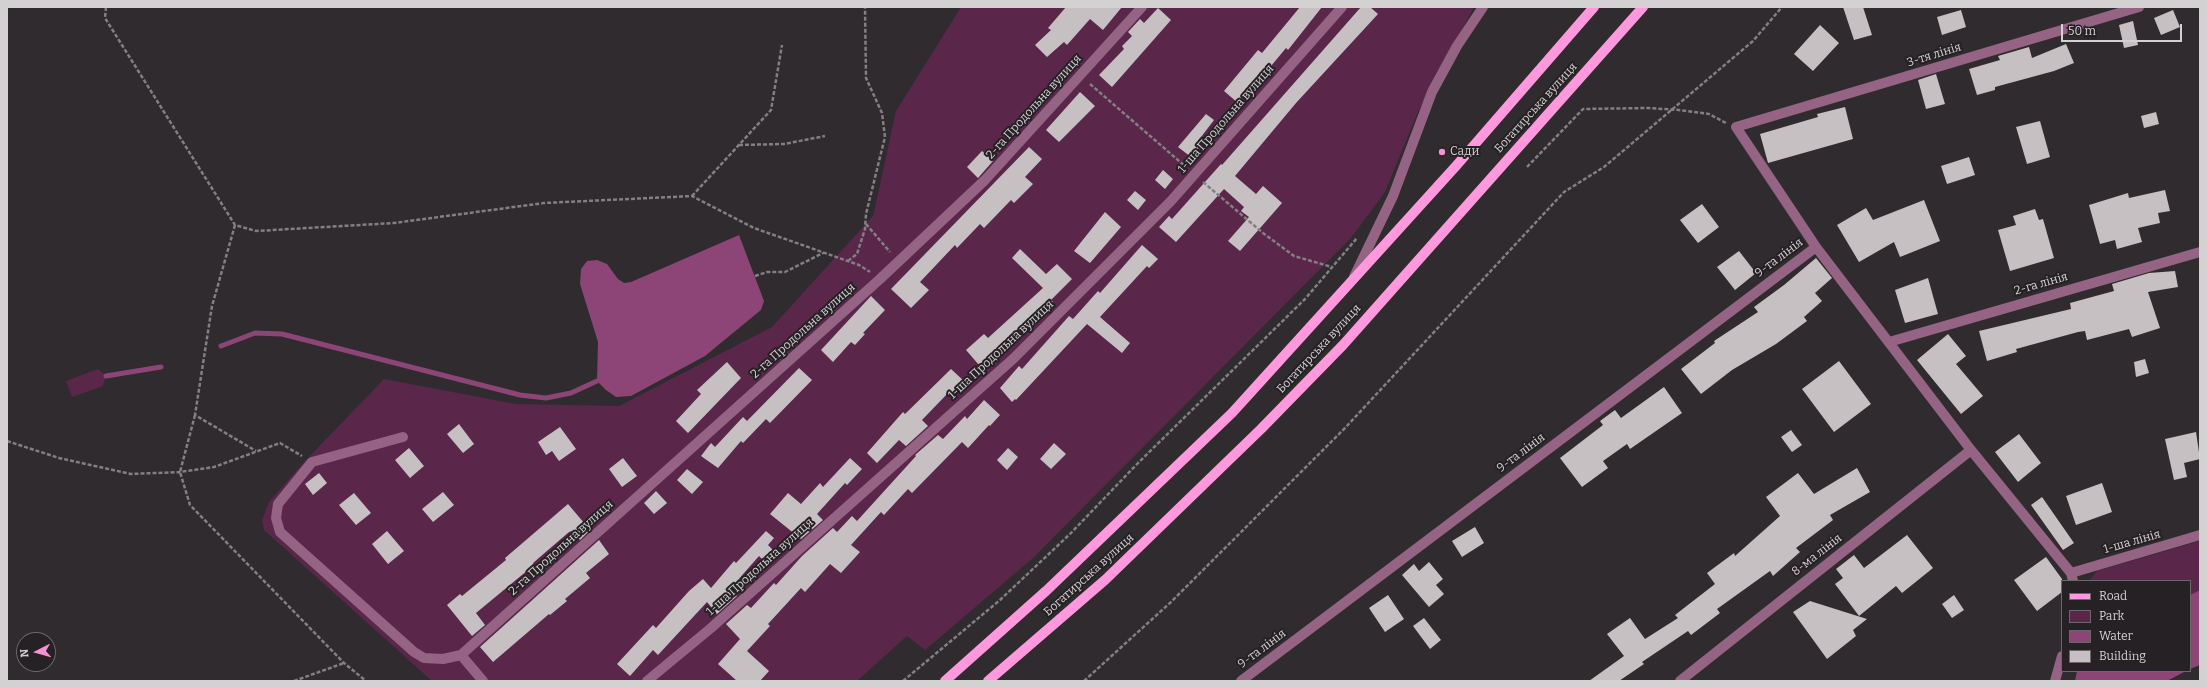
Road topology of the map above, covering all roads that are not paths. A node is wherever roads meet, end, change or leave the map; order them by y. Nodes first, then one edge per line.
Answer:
1 (1142, 7) edge
2 (1342, 7) edge
3 (1483, 7) edge
4 (1594, 7) edge
5 (1642, 7) edge
6 (2139, 7) edge
7 (1816, 246) junction
8 (2200, 252) edge
9 (1349, 286) junction
10 (1888, 342) junction
11 (403, 437) dead end
12 (1971, 450) junction
13 (2200, 535) edge
14 (2072, 577) edge
15 (461, 655) junction
16 (2061, 660) edge
17 (483, 681) edge
18 (647, 681) edge
19 (944, 681) edge
20 (988, 681) edge
21 (1241, 681) edge
22 (1680, 681) edge
23 (2056, 681) edge

1 - 15 street, 2-га Продольна вулиця
2 - 18 street, 1-ша Продольна вулиця
3 - 9 street
4 - 9 main road, Богатирська вулиця
5 - 20 main road, Богатирська вулиця
6 - 7 street, 3-тя лінія
7 - 10 street
7 - 21 street, 9-та лінія
8 - 10 street, 2-га лінія
9 - 19 main road, Богатирська вулиця
10 - 12 street
11 - 15 street
12 - 14 street
12 - 22 street, 8-ма лінія
13 - 14 street, 1-ша лінія
15 - 17 street
16 - 23 street

